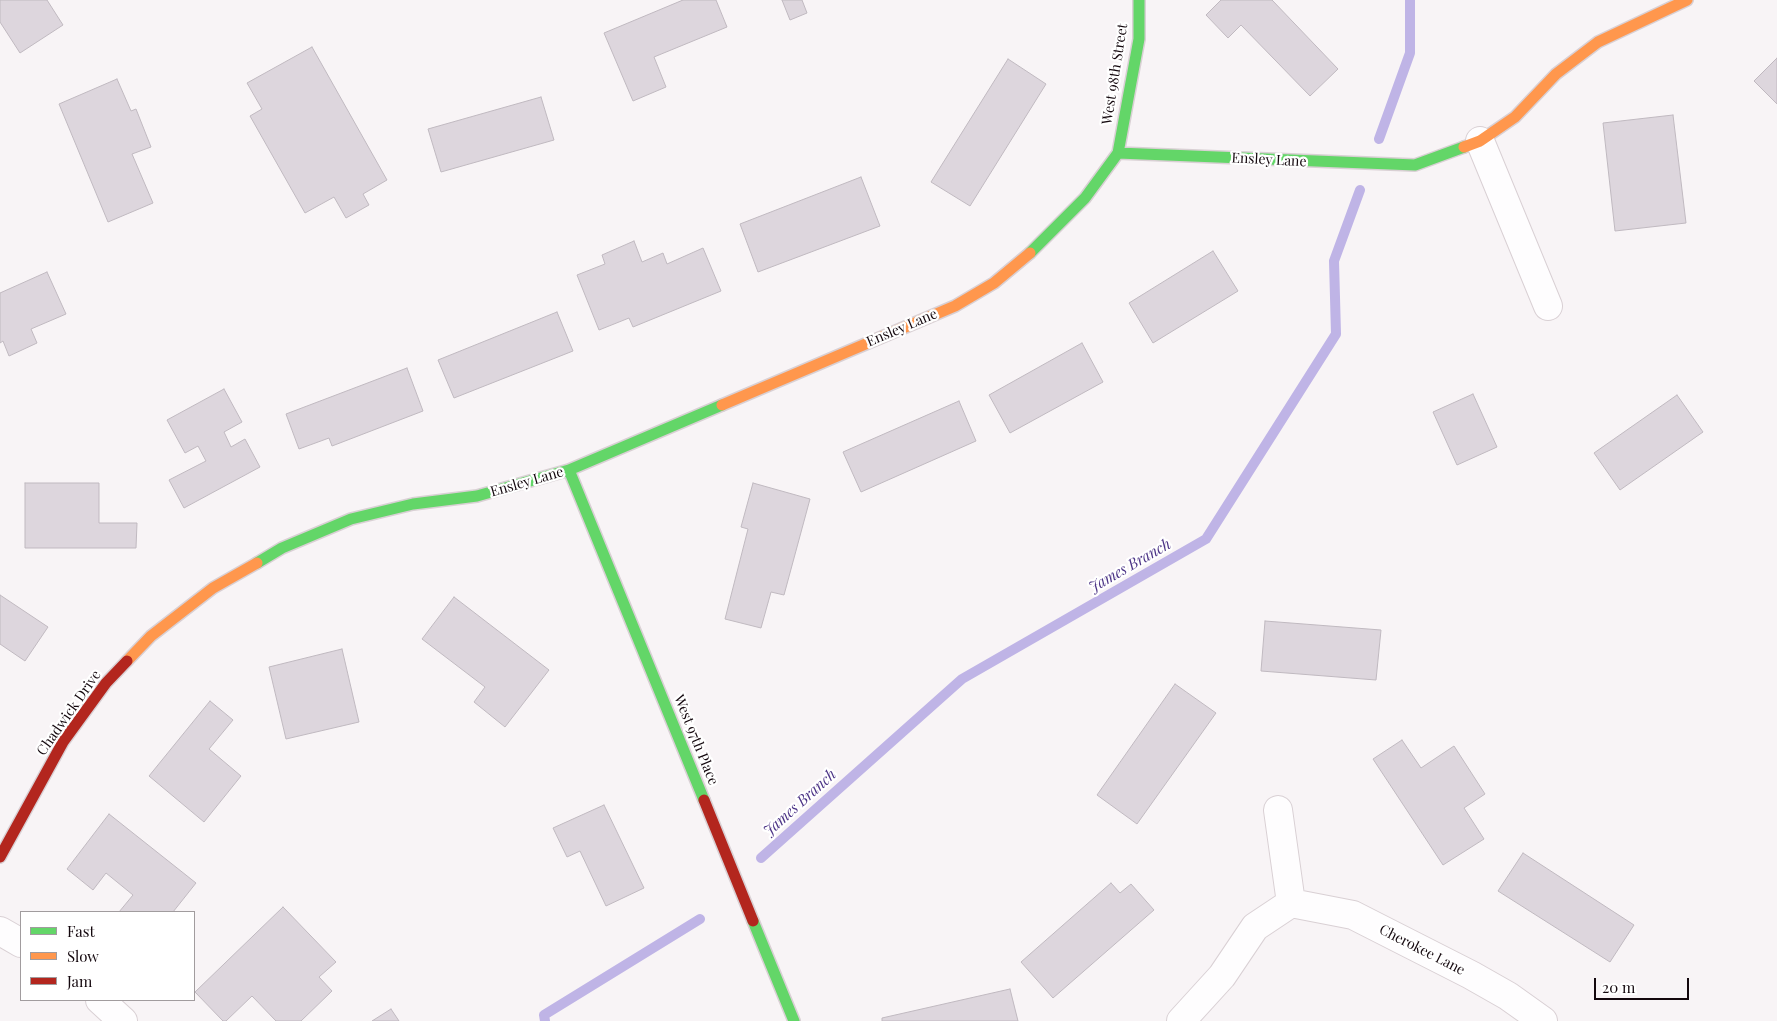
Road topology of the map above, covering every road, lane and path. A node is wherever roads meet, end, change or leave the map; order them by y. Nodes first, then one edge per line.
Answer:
1 (1139, 0) edge
2 (1687, 0) edge
3 (1480, 141) junction
4 (1118, 153) junction
5 (1548, 306) dead end
6 (569, 470) junction
7 (291, 544) joint
8 (1278, 810) dead end
9 (0, 857) edge
10 (1291, 903) junction
11 (0, 931) edge
12 (20, 942) edge
13 (101, 1001) edge
14 (123, 1021) edge
15 (794, 1021) edge
16 (1182, 1021) edge
17 (1543, 1021) edge

1 - 4 street, West 98th Street
2 - 3 street, Ensley Lane
3 - 4 street, Ensley Lane
3 - 5 street
4 - 6 street, Ensley Lane
6 - 7 street, Ensley Lane
6 - 15 street, West 97th Place
7 - 9 street, Chadwick Drive
8 - 10 street
10 - 16 street
10 - 17 street, Cherokee Lane
11 - 12 street
13 - 14 street

